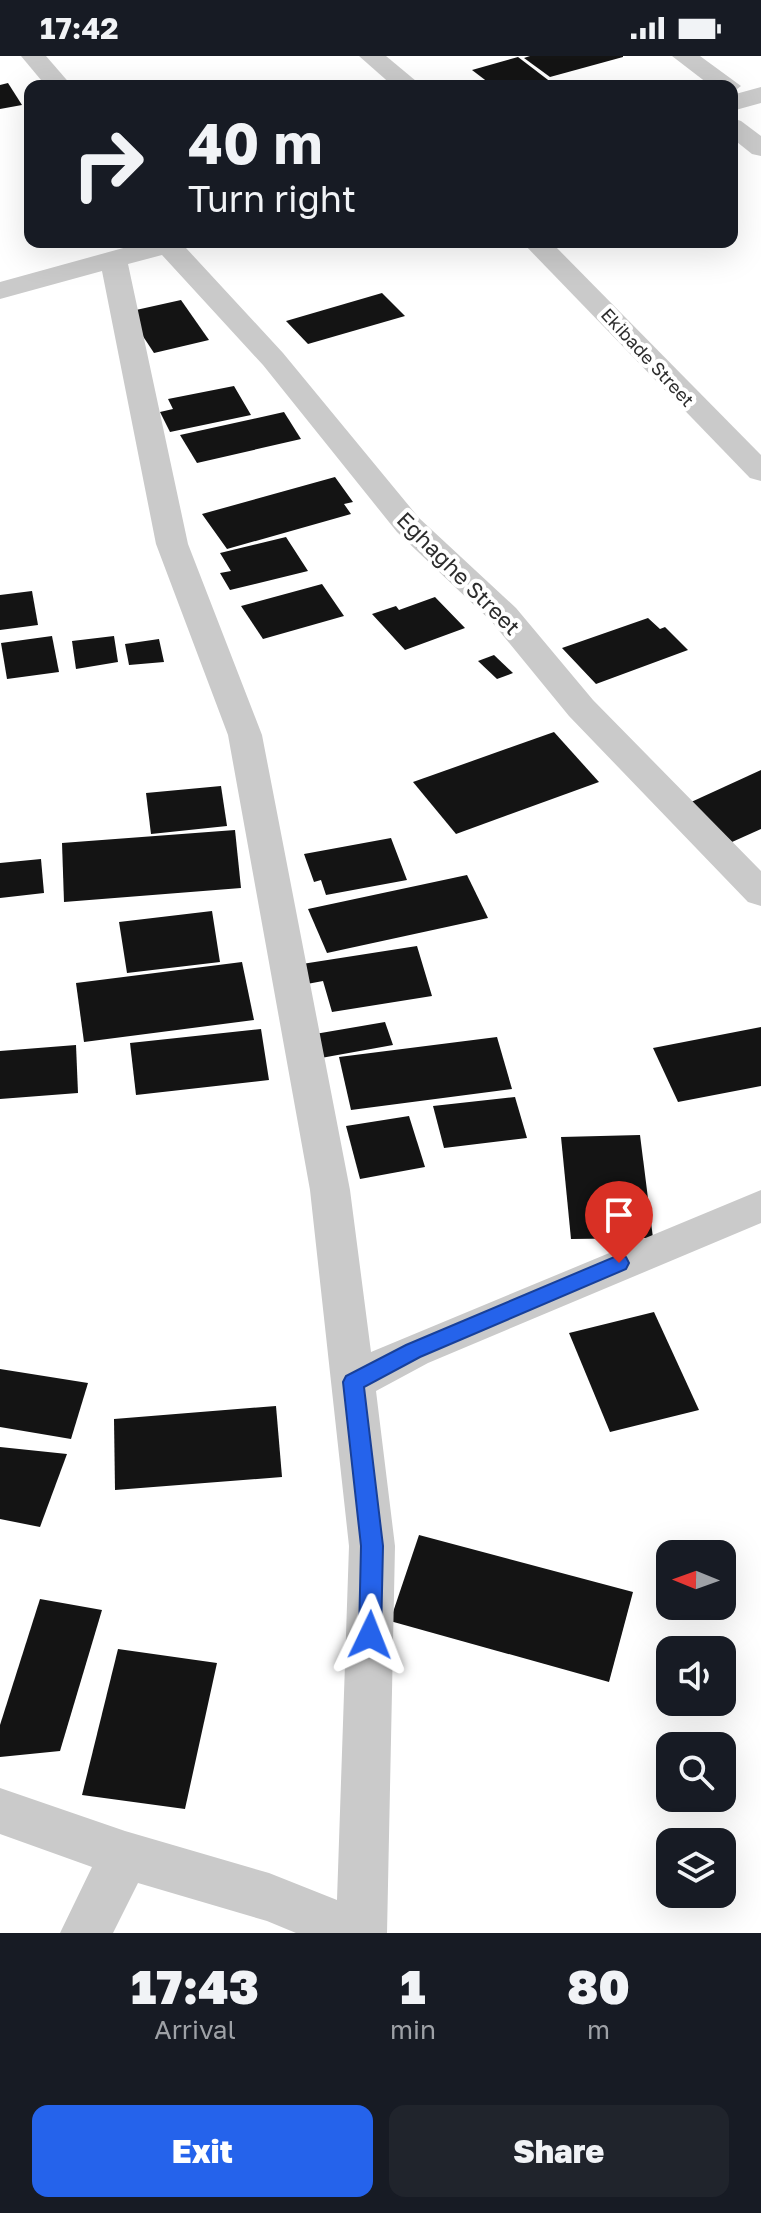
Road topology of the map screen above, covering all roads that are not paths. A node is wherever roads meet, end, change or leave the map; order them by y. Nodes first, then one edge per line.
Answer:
1 (33, 56) edge
2 (371, 56) edge
3 (684, 56) edge
4 (54, 80) edge
5 (401, 80) edge
6 (719, 80) edge
7 (738, 131) edge
8 (761, 148) edge
9 (154, 248) edge
10 (176, 248) edge
11 (542, 248) edge
12 (113, 259) junction
13 (0, 291) edge
14 (761, 472) edge
15 (761, 893) edge
16 (761, 1206) edge
17 (353, 1382) junction
18 (0, 1811) edge
19 (125, 1855) junction
20 (86, 1933) edge
21 (359, 1933) edge

1 - 4 street
2 - 5 street
3 - 6 street
7 - 8 street
9 - 12 street
10 - 15 street, Eghaghe Street
11 - 14 street, Ekibade Street
12 - 13 street
12 - 17 street
16 - 17 street
17 - 21 street
18 - 19 street
19 - 20 street
19 - 21 street

